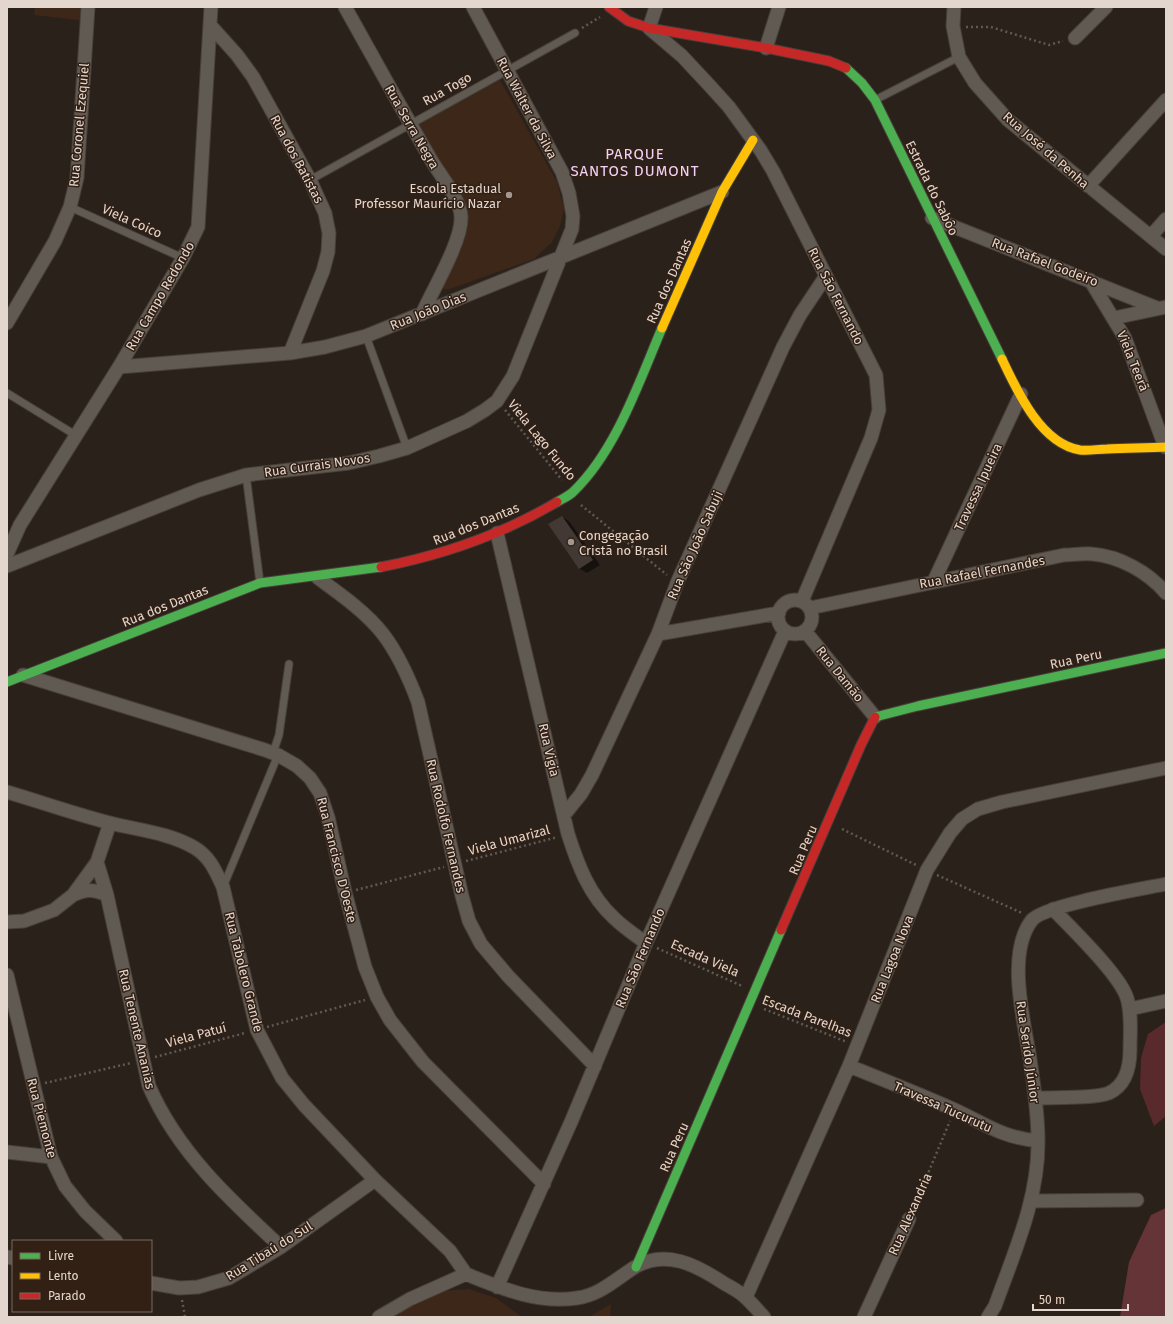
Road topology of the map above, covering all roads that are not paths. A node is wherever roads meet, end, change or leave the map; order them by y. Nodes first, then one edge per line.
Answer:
1 (88, 7) edge
2 (211, 7) edge
3 (345, 7) edge
4 (473, 7) edge
5 (656, 7) edge
6 (778, 7) edge
7 (954, 7) edge
8 (1106, 7) edge
9 (610, 8) edge
10 (211, 26) junction
11 (649, 28) junction
12 (575, 33) road end
13 (1075, 38) road end
14 (766, 48) junction
15 (959, 58) junction
16 (507, 70) junction
17 (875, 100) junction
18 (1166, 100) edge
19 (410, 123) junction
20 (753, 140) junction
21 (310, 180) junction
22 (1088, 186) junction
23 (722, 192) junction
24 (70, 207) junction
25 (932, 218) junction
26 (1166, 220) edge
27 (1150, 236) junction
28 (1166, 249) edge
29 (183, 258) junction
30 (562, 258) junction
31 (826, 276) junction
32 (1090, 280) junction
33 (1161, 307) edge
34 (422, 314) junction
35 (1114, 318) junction
36 (7, 323) edge
37 (366, 336) junction
38 (290, 353) junction
39 (119, 367) junction
40 (7, 394) edge
41 (1021, 394) junction
42 (77, 436) junction
43 (1166, 447) edge
44 (407, 448) junction
45 (246, 475) junction
46 (497, 532) junction
47 (7, 554) edge
48 (7, 566) edge
49 (318, 578) junction
50 (934, 581) junction
51 (260, 583) junction
52 (1166, 593) edge
53 (806, 604) junction
54 (779, 613) junction
55 (785, 631) junction
56 (805, 631) junction
57 (658, 634) junction
58 (1166, 653) edge
59 (289, 664) dead end
60 (23, 675) junction
61 (7, 682) edge
62 (875, 717) junction
63 (276, 754) junction
64 (1166, 768) edge
65 (7, 792) edge
66 (564, 815) junction
67 (110, 823) junction
68 (97, 862) junction
69 (1166, 884) edge
70 (223, 887) junction
71 (73, 895) junction
72 (107, 895) junction
73 (1053, 909) junction
74 (7, 922) edge
75 (646, 943) junction
76 (8, 982) edge
77 (1166, 1001) edge
78 (1130, 1009) junction
79 (595, 1066) junction
80 (849, 1066) junction
81 (1036, 1098) junction
82 (1038, 1141) junction
83 (7, 1152) edge
84 (51, 1157) junction
85 (375, 1180) junction
86 (544, 1184) junction
87 (1137, 1200) dead end
88 (1031, 1201) junction
89 (909, 1218) road end
90 (109, 1238) edge
91 (281, 1247) junction
92 (636, 1267) junction
93 (466, 1274) junction
94 (157, 1284) edge
95 (497, 1287) junction
96 (746, 1297) junction
97 (379, 1317) edge
98 (764, 1317) edge
99 (864, 1317) edge
100 (988, 1317) edge

1 - 24 street, Rua Coronel Ezequiel
2 - 10 street, Rua Campo Redondo
3 - 19 street, Rua Serra Negra
4 - 16 street, Rua Walter da Silva
5 - 11 street
6 - 14 street
7 - 15 street, Rua José da Penha
8 - 13 street
9 - 11 street, Estrada do Sabôo
10 - 21 street, Rua dos Batistas
10 - 29 street, Rua Campo Redondo
11 - 14 street, Estrada do Sabôo
11 - 20 street, Rua São Fernando
12 - 16 lane, Rua Togo
14 - 17 street, Estrada do Sabôo
15 - 17 lane
15 - 22 street, Rua José da Penha
16 - 19 lane, Rua Togo
16 - 30 street, Rua Walter da Silva
17 - 25 street, Estrada do Sabôo
18 - 22 street
19 - 21 lane, Rua Togo
19 - 34 street, Rua Serra Negra
20 - 23 street, Rua dos Dantas
20 - 31 street, Rua São Fernando
21 - 38 street, Rua dos Batistas
22 - 27 street, Rua José da Penha
23 - 30 street, Rua João Dias
23 - 46 street, Rua dos Dantas
24 - 29 lane, Viela Coico
24 - 36 street, Rua Coronel Ezequiel
25 - 32 street, Rua Rafael Godeiro
25 - 41 street, Estrada do Sabôo
26 - 27 street
27 - 28 street, Rua José da Penha
29 - 39 street, Rua Campo Redondo
30 - 34 street, Rua João Dias
30 - 44 street, Rua Currais Novos
31 - 53 street, Rua São Fernando
31 - 57 street, Rua São João Sabuji
32 - 33 street, Rua Rafael Godeiro
32 - 35 street, Viela Teerã
33 - 35 street
34 - 37 street, Rua João Dias
35 - 43 street, Viela Teerã
37 - 38 street, Rua João Dias
37 - 44 lane
38 - 39 street, Rua João Dias
39 - 42 street, Rua Campo Redondo
40 - 42 lane
41 - 43 street, Estrada do Sabôo
41 - 50 street, Travessa Ipueira
42 - 47 street, Rua Campo Redondo
44 - 45 street, Rua Currais Novos
45 - 48 street, Rua Currais Novos
45 - 51 lane
46 - 49 street, Rua dos Dantas
46 - 66 street, Rua Vigia
49 - 51 street, Rua dos Dantas
49 - 79 street, Rua Rodolfo Fernandes
50 - 52 street, Rua Rafael Fernandes
50 - 53 street, Rua Rafael Fernandes
51 - 60 street, Rua dos Dantas
53 - 54 street
53 - 56 street
54 - 55 street
54 - 57 street
55 - 56 street
55 - 75 street, Rua São Fernando
56 - 62 street, Rua Damão
57 - 66 street, Rua São João Sabuji
58 - 62 street, Rua Peru
59 - 63 lane
60 - 61 street, Rua dos Dantas
60 - 63 street, Rua Francisco D'Oeste
62 - 92 street, Rua Peru
63 - 70 lane
63 - 86 street, Rua Francisco D'Oeste
64 - 80 street, Rua Lagoa Nova
65 - 67 street, Rua Tabolero Grande
66 - 75 street, Rua Vigia
67 - 68 street
67 - 70 street, Rua Tabolero Grande
68 - 71 street
68 - 72 street, Rua Tenente Ananias
69 - 73 street, Rua Serido Júnior
70 - 85 street, Rua Tabolero Grande
71 - 72 street
71 - 74 street
72 - 91 street, Rua Tenente Ananias
73 - 78 street
73 - 81 street, Rua Serido Júnior
75 - 79 street, Rua São Fernando
76 - 84 street, Rua Piemonte
77 - 78 street
78 - 81 street
79 - 86 street, Rua São Fernando
80 - 82 street, Travessa Tucurutu
80 - 96 street, Rua Lagoa Nova
81 - 82 street, Rua Serido Júnior
82 - 88 street, Rua Serido Júnior
83 - 84 street
84 - 90 street, Rua Piemonte
85 - 91 street, Rua Tibaú do Sul
85 - 93 street, Rua Tabolero Grande
86 - 95 street, Rua São Fernando
87 - 88 street
88 - 100 street, Rua Serido Júnior
89 - 99 street, Rua Alexandria
91 - 94 street, Rua Tibaú do Sul
92 - 95 street
92 - 96 street
93 - 95 street
93 - 97 street
96 - 98 street

